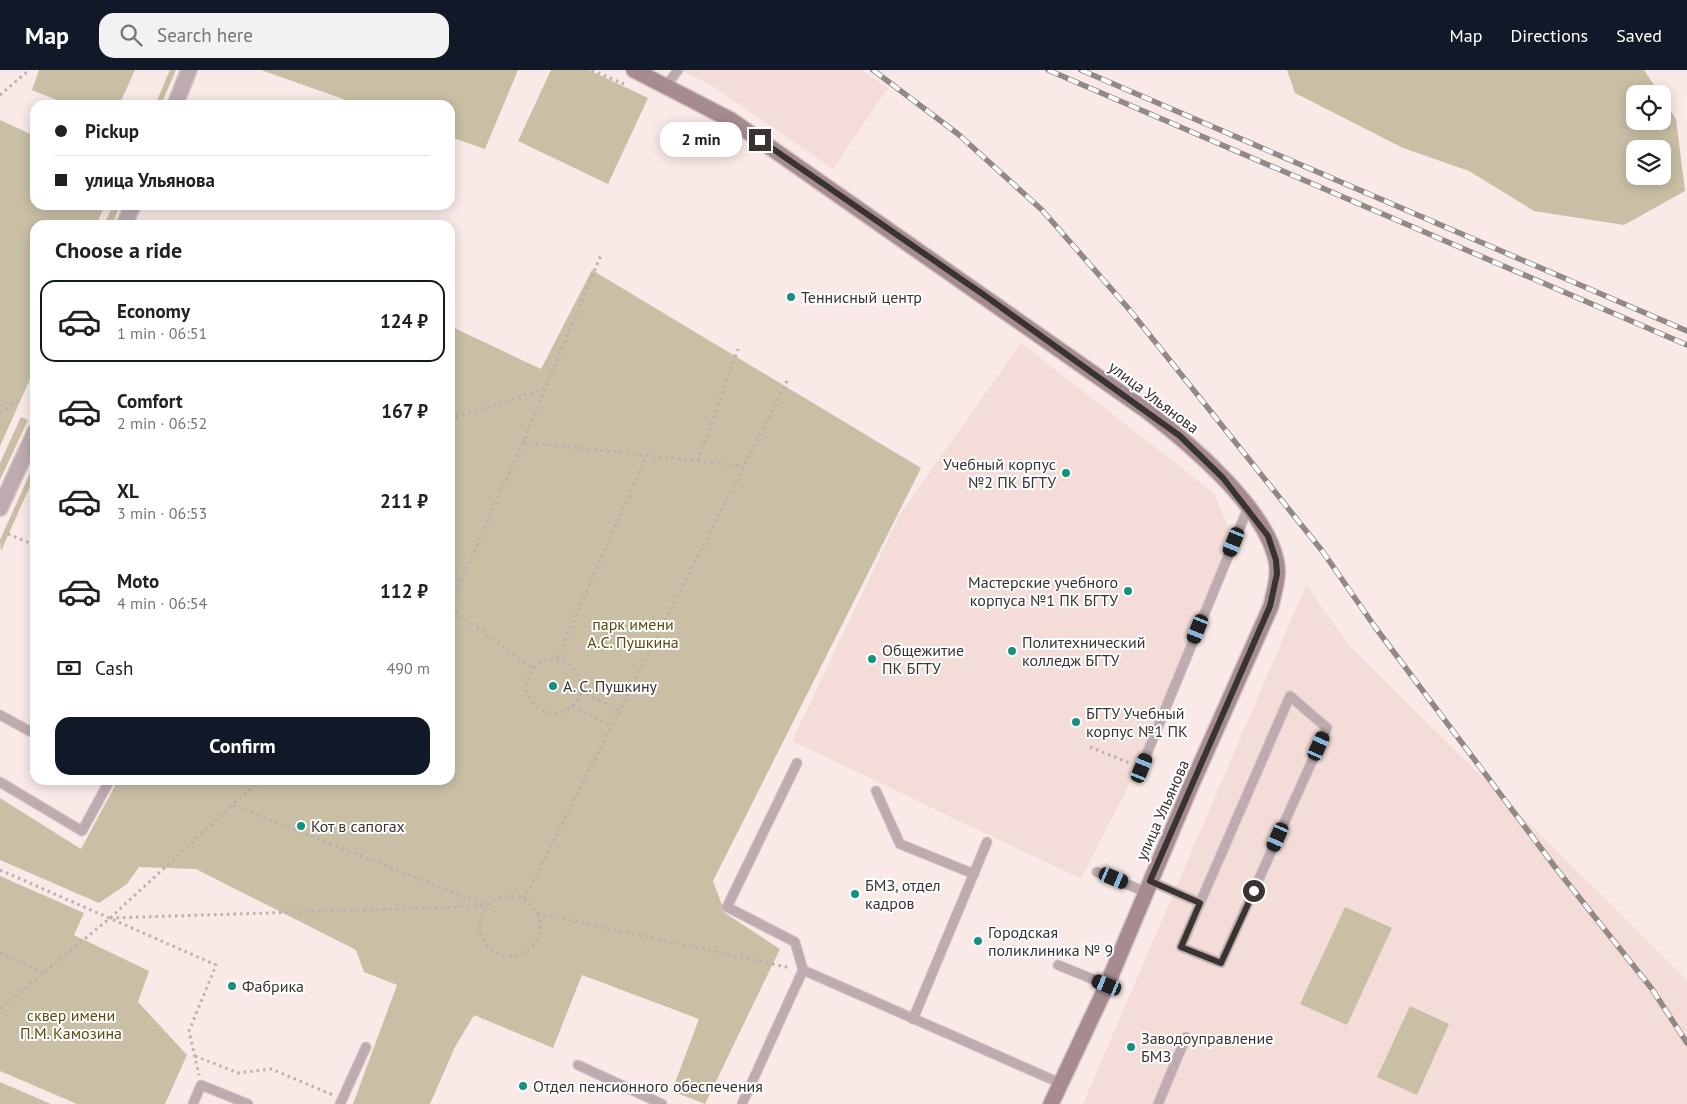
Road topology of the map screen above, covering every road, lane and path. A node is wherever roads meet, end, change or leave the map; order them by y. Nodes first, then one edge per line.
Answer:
1 (29, 70) edge
2 (190, 70) edge
3 (634, 70) edge
4 (678, 70) edge
5 (668, 85) junction
6 (0, 95) edge
7 (177, 100) edge
8 (601, 256) dead end
9 (738, 349) dead end
10 (787, 381) dead end
11 (544, 390) junction
12 (22, 398) dead end
13 (0, 412) edge
14 (455, 417) edge
15 (523, 442) junction
16 (30, 443) edge
17 (647, 455) junction
18 (698, 461) junction
19 (744, 466) junction
20 (0, 508) edge
21 (1248, 508) junction
22 (8, 534) dead end
23 (30, 543) edge
24 (455, 595) edge
25 (455, 610) edge
26 (557, 658) junction
27 (532, 668) junction
28 (581, 691) junction
29 (572, 706) junction
30 (620, 711) junction
31 (0, 715) edge
32 (612, 727) junction
33 (30, 731) edge
34 (1090, 747) dead end
35 (797, 763) dead end
36 (1142, 768) joint
37 (0, 782) edge
38 (107, 785) edge
39 (255, 785) edge
40 (876, 791) dead end
41 (233, 805) junction
42 (987, 842) dead end
43 (0, 870) edge
44 (1097, 872) dead end
45 (974, 874) junction
46 (1148, 887) junction
47 (524, 899) junction
48 (1200, 903) junction
49 (488, 906) junction
50 (537, 913) junction
51 (110, 918) junction
52 (0, 954) edge
53 (1058, 965) dead end
54 (803, 970) junction
55 (44, 973) junction
56 (1107, 985) junction
57 (0, 1009) edge
58 (913, 1019) junction
59 (1186, 1037) dead end
60 (366, 1047) dead end
61 (195, 1055) junction
62 (578, 1065) dead end
63 (1060, 1083) junction
64 (201, 1085) junction
65 (341, 1102) edge
66 (193, 1104) edge
67 (248, 1104) edge
68 (662, 1104) edge
69 (742, 1104) edge
70 (1051, 1104) edge
71 (1158, 1104) edge

1 - 6 path
2 - 7 street
3 - 5 main road, улица Ульянова
4 - 5 lane
5 - 21 main road, улица Ульянова
8 - 11 path
9 - 18 path
10 - 19 path
11 - 14 path
11 - 15 path
12 - 13 path
15 - 17 path
15 - 24 path
16 - 20 street
17 - 18 path
17 - 26 path
18 - 19 path
19 - 30 path
21 - 36 lane
21 - 46 main road, улица Ульянова
22 - 23 path
25 - 27 path
26 - 27 path
26 - 28 path
27 - 29 path
28 - 29 path
28 - 30 path
29 - 32 path
30 - 32 path
31 - 33 lane
32 - 47 path
34 - 36 path
35 - 54 lane
37 - 38 lane
39 - 41 path
40 - 45 lane
41 - 49 path
41 - 51 path
42 - 45 lane
43 - 51 path
44 - 46 lane
45 - 58 lane
46 - 48 lane
46 - 56 main road, улица Ульянова
47 - 49 path
47 - 50 path
48 - 48 lane
49 - 50 path
49 - 51 path
50 - 54 path
51 - 55 path
51 - 61 path
52 - 55 path
53 - 56 lane
54 - 58 lane
54 - 69 lane
55 - 57 path
56 - 63 main road, улица Ульянова
58 - 63 lane
59 - 71 lane
60 - 65 lane
61 - 64 path
61 - 65 path
62 - 68 lane
63 - 70 main road, улица Ульянова
64 - 66 lane
64 - 67 lane

